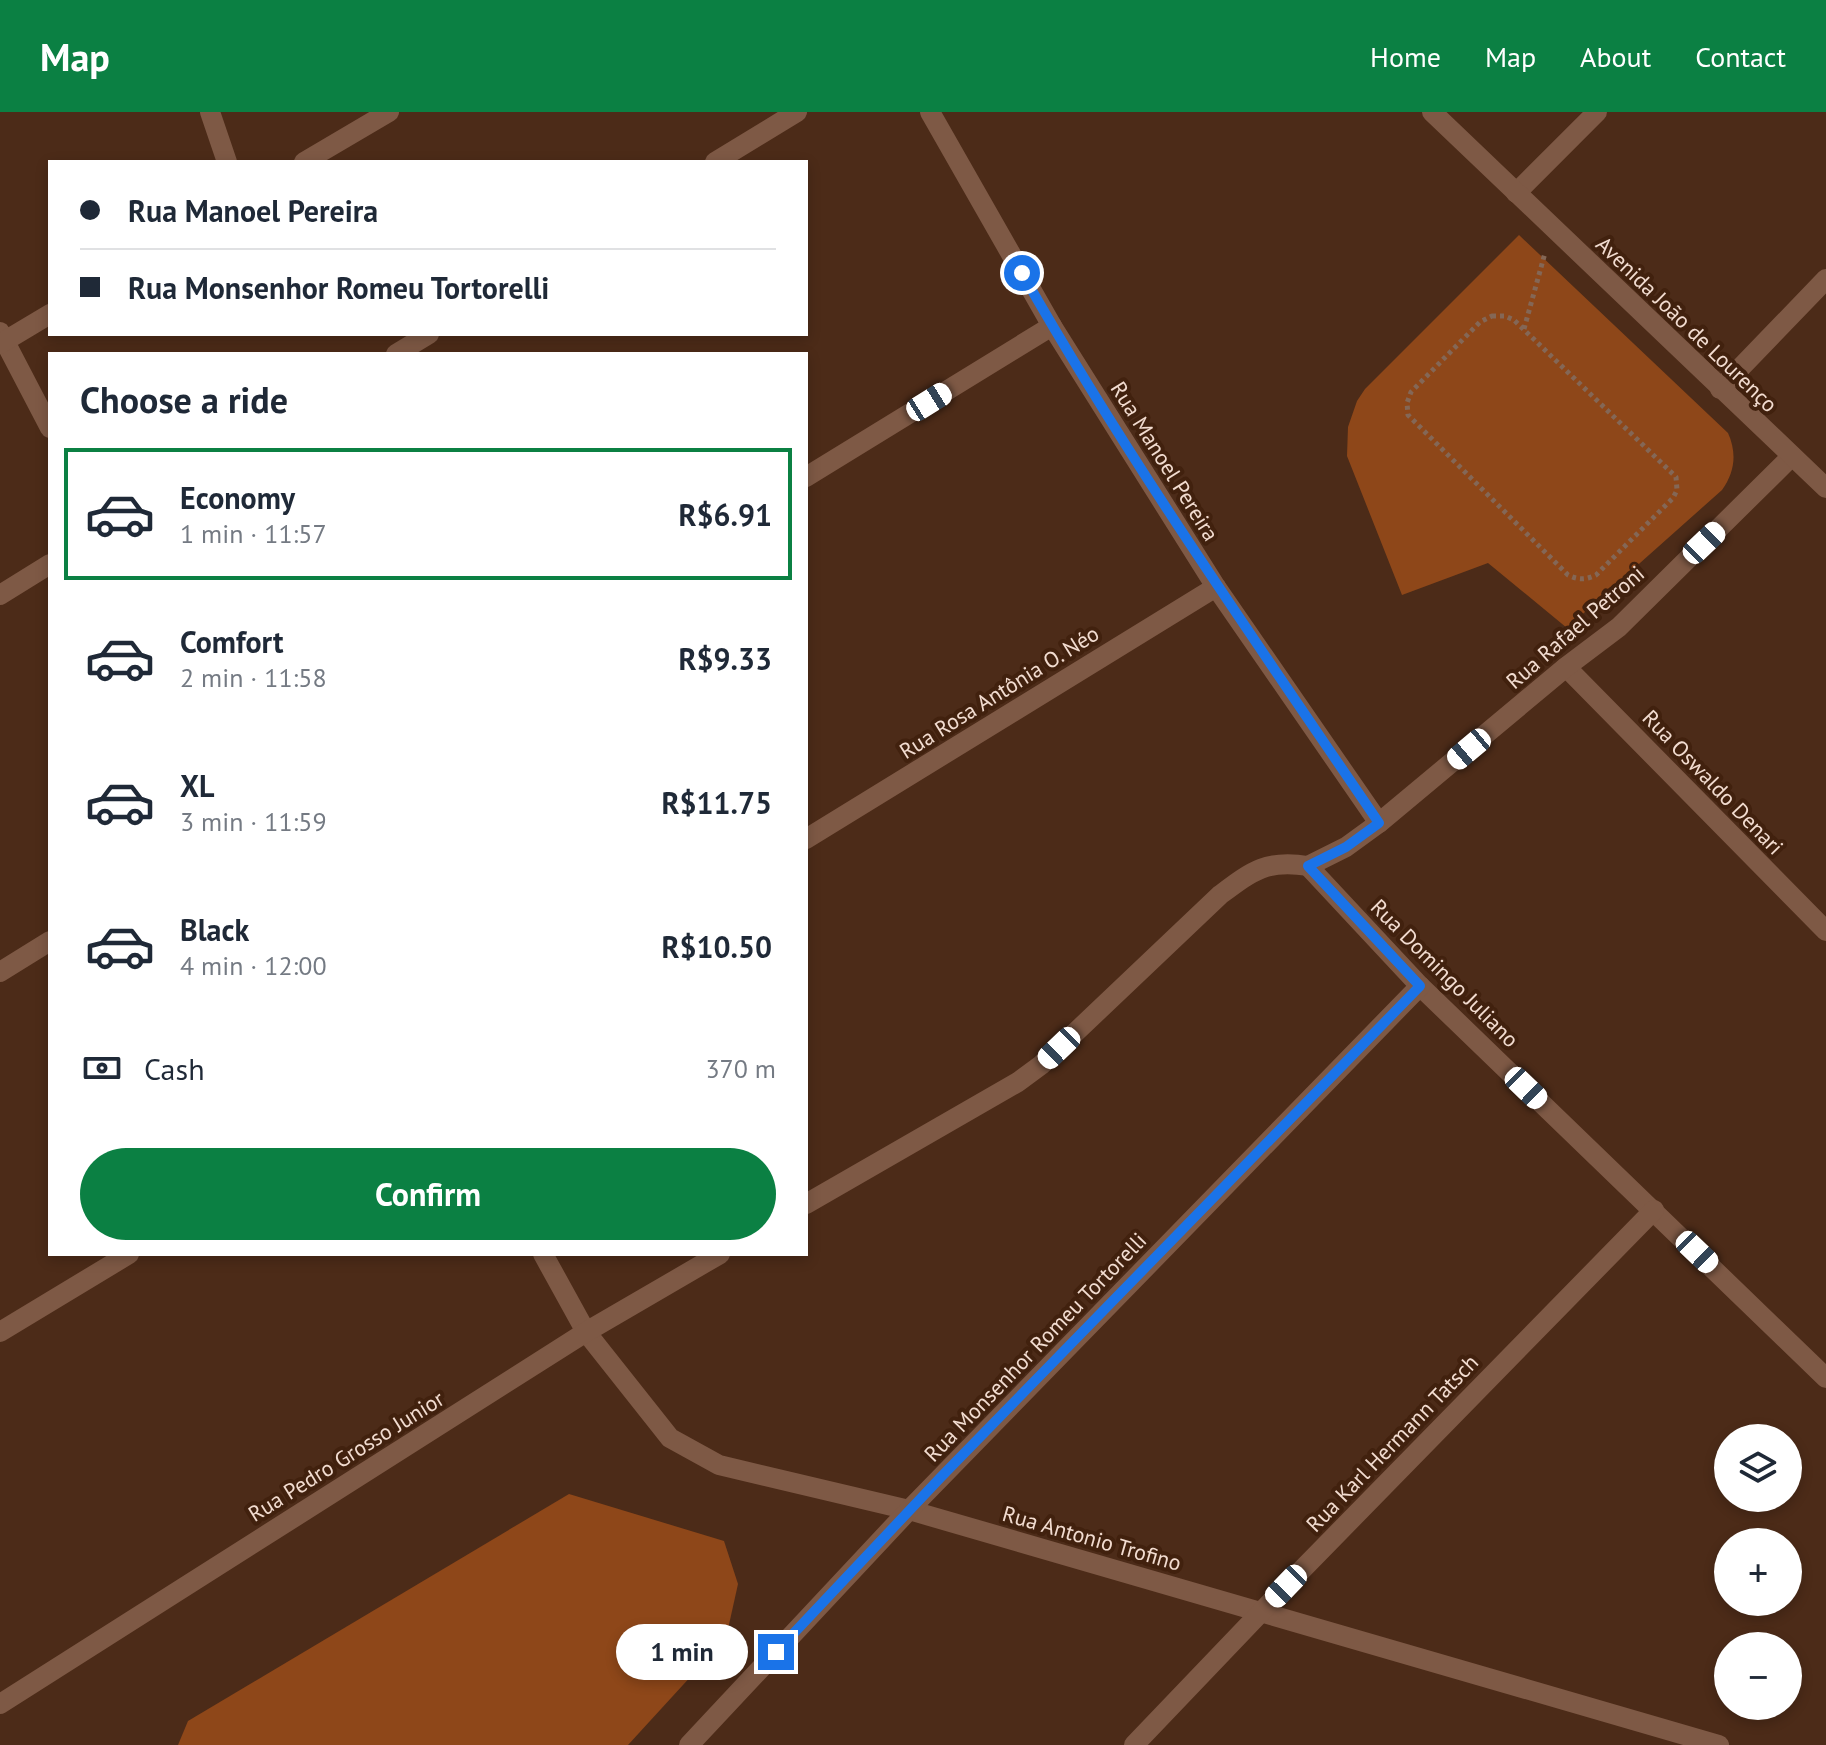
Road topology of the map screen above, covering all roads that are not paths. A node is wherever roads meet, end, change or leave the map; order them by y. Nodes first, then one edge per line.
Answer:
1 (210, 112) edge
2 (389, 112) edge
3 (797, 112) edge
4 (930, 112) edge
5 (1432, 112) edge
6 (1597, 112) edge
7 (226, 160) edge
8 (307, 160) edge
9 (718, 160) edge
10 (1516, 193) junction
11 (1826, 279) edge
12 (48, 315) edge
13 (1052, 326) junction
14 (426, 336) edge
15 (1, 339) edge
16 (399, 352) edge
17 (1720, 389) junction
18 (48, 424) edge
19 (1792, 456) junction
20 (808, 476) edge
21 (1826, 488) edge
22 (48, 565) edge
23 (1216, 587) junction
24 (0, 595) edge
25 (1566, 667) junction
26 (1379, 823) junction
27 (808, 838) edge
28 (1308, 866) junction
29 (1826, 931) edge
30 (48, 942) edge
31 (0, 972) edge
32 (1420, 986) junction
33 (808, 1203) edge
34 (1654, 1210) junction
35 (126, 1256) edge
36 (544, 1256) edge
37 (717, 1256) edge
38 (0, 1332) edge
39 (586, 1332) junction
40 (1826, 1378) edge
41 (909, 1510) junction
42 (1261, 1611) junction
43 (0, 1704) edge
44 (689, 1745) edge
45 (1134, 1745) edge
46 (1719, 1745) edge

1 - 7 street
2 - 8 street
3 - 9 street
4 - 13 street, Rua Manoel Pereira
5 - 10 street, Avenida João de Lourenço
6 - 10 street
10 - 17 street, Avenida João de Lourenço
11 - 17 street
12 - 15 street
13 - 20 street
13 - 23 street, Rua Manoel Pereira
14 - 16 street
15 - 18 street
17 - 19 street, Avenida João de Lourenço
19 - 21 street, Avenida João de Lourenço
19 - 25 street, Rua Rafael Petroni
22 - 24 street
23 - 26 street, Rua Manoel Pereira
23 - 27 street, Rua Rosa Antônia O. Néo
25 - 26 street, Rua Rafael Petroni
25 - 29 street, Rua Oswaldo Denari
26 - 28 street, Rua Rafael Petroni
28 - 32 street, Rua Domingo Juliano
28 - 33 street
30 - 31 street
32 - 34 street, Rua Domingo Juliano
32 - 41 street, Rua Monsenhor Romeu Tortorelli
34 - 40 street, Rua Domingo Juliano
34 - 42 street, Rua Karl Hermann Tatsch
35 - 38 street
36 - 39 street, Rua Antonio Trofino
37 - 39 street, Rua Pedro Grosso Junior
39 - 41 street, Rua Antonio Trofino
39 - 43 street, Rua Pedro Grosso Junior
41 - 42 street, Rua Antonio Trofino
41 - 44 street, Rua Monsenhor Romeu Tortorelli
42 - 45 street, Rua Karl Hermann Tatsch
42 - 46 street, Rua Antonio Trofino

